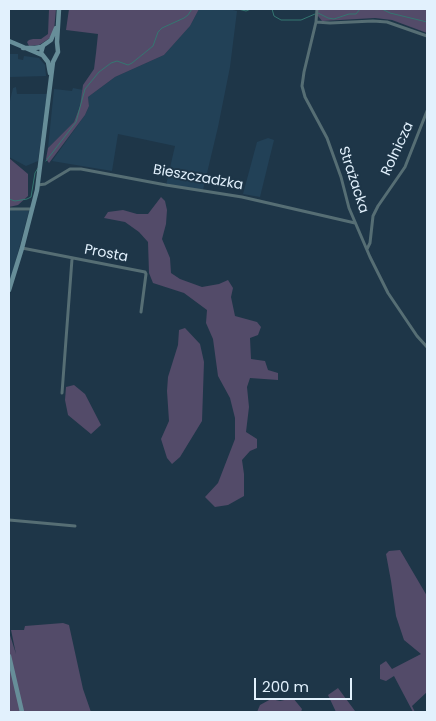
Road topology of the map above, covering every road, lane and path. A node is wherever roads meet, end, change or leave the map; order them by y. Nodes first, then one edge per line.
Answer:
1 (59, 9) edge
2 (317, 9) edge
3 (58, 22) junction
4 (316, 22) junction
5 (427, 36) edge
6 (9, 41) edge
7 (45, 44) junction
8 (23, 48) junction
9 (57, 48) junction
10 (44, 57) junction
11 (55, 57) junction
12 (52, 82) junction
13 (427, 111) edge
14 (38, 185) junction
15 (9, 208) edge
16 (33, 210) junction
17 (356, 223) junction
18 (22, 248) junction
19 (367, 249) junction
20 (72, 259) junction
21 (9, 290) edge
22 (141, 312) dead end
23 (427, 347) edge
24 (62, 392) dead end
25 (9, 520) edge
26 (74, 526) dead end
27 (9, 656) edge
28 (22, 712) edge

1 - 3 street
2 - 4 street, Strażacka
3 - 7 street
3 - 9 street
4 - 5 street
4 - 17 street, Strażacka
6 - 8 street
7 - 8 street
7 - 9 street
7 - 10 street
8 - 10 street
9 - 11 street
10 - 11 street
10 - 12 street
11 - 12 street
12 - 14 street
13 - 19 street, Rolnicza
14 - 16 street
14 - 17 street, Bieszczadzka
15 - 16 street
16 - 18 street
17 - 19 street, Strażacka
18 - 20 street, Prosta
18 - 21 street
19 - 23 street, Strażacka
20 - 22 street, Prosta
20 - 24 street
25 - 26 street
27 - 28 street

